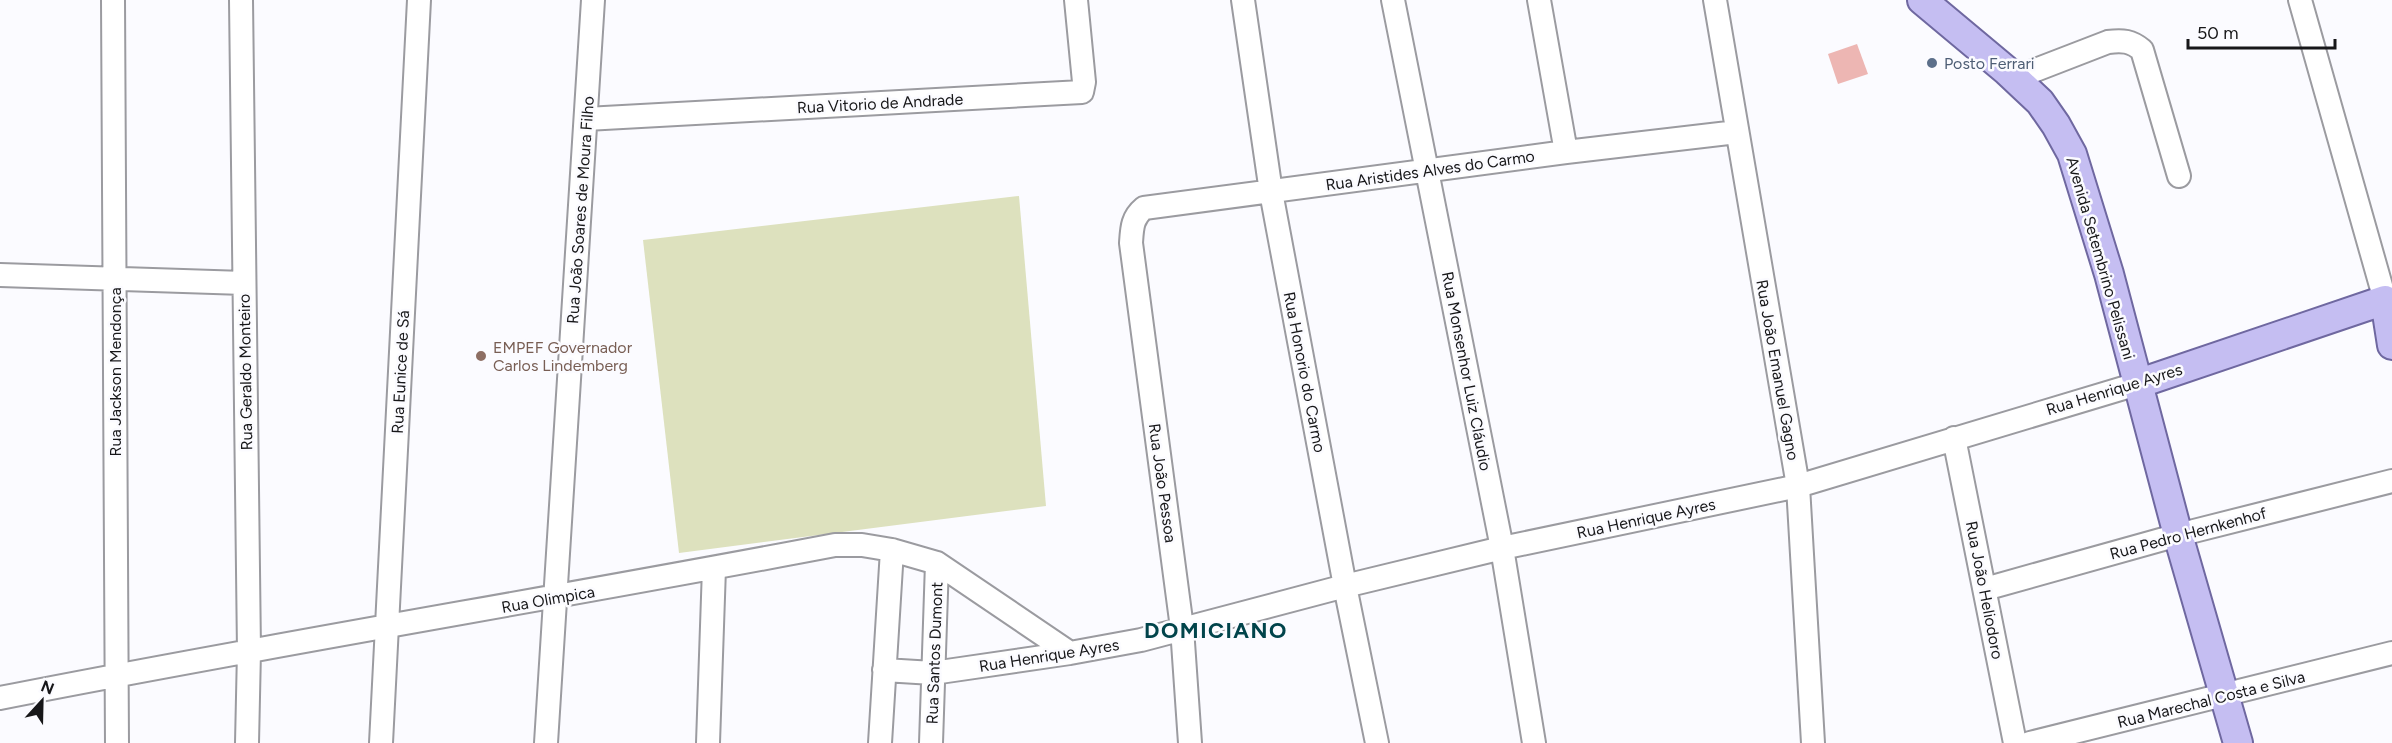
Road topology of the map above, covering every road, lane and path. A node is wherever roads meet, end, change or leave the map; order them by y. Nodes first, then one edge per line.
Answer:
1 (113, 0) edge
2 (241, 0) edge
3 (419, 0) edge
4 (593, 0) edge
5 (1076, 0) edge
6 (1243, 0) edge
7 (1393, 0) edge
8 (1539, 0) edge
9 (1715, 0) edge
10 (1922, 0) edge
11 (2300, 0) edge
12 (2014, 78) junction
13 (586, 119) junction
14 (1737, 132) junction
15 (1566, 152) junction
16 (1427, 171) junction
17 (2179, 176) dead end
18 (1271, 192) junction
19 (1132, 224) joint
20 (0, 275) edge
21 (115, 278) junction
22 (244, 283) junction
23 (2389, 299) edge
24 (2392, 345) edge
25 (2137, 384) junction
26 (1953, 438) junction
27 (2392, 481) edge
28 (1798, 486) junction
29 (2178, 535) junction
30 (1502, 548) junction
31 (892, 550) junction
32 (937, 563) junction
33 (714, 568) junction
34 (1345, 586) junction
35 (1985, 589) junction
36 (557, 597) junction
37 (388, 627) junction
38 (1182, 628) junction
39 (249, 651) junction
40 (1070, 653) junction
41 (2392, 654) edge
42 (884, 670) junction
43 (933, 673) junction
44 (117, 674) junction
45 (2225, 696) junction
46 (0, 698) edge
47 (117, 743) edge
48 (247, 743) edge
49 (381, 743) edge
50 (546, 743) edge
51 (708, 743) edge
52 (880, 743) edge
53 (931, 743) edge
54 (1190, 743) edge
55 (1377, 743) edge
56 (1534, 743) edge
57 (1813, 743) edge
58 (2015, 743) edge
59 (2030, 743) edge
60 (2238, 743) edge

1 - 21 street, Rua Jackson Mendonça
2 - 22 street, Rua Geraldo Monteiro
3 - 37 street, Rua Eunice de Sá
4 - 13 street, Rua João Soares de Moura Filho
5 - 13 street, Rua Vitorio de Andrade
6 - 18 street, Rua Honorio do Carmo
7 - 16 street, Rua Monsenhor Luiz Cláudio
8 - 15 street
9 - 14 street, Rua João Emanuel Gagno
10 - 12 main road, Avenida Setembrino Pelissani
11 - 23 street
12 - 17 street
12 - 25 main road, Avenida Setembrino Pelissani
13 - 36 street, Rua João Soares de Moura Filho
14 - 15 street, Rua Aristides Alves do Carmo
14 - 28 street, Rua João Emanuel Gagno
15 - 16 street, Rua Aristides Alves do Carmo
16 - 18 street, Rua Aristides Alves do Carmo
16 - 30 street, Rua Monsenhor Luiz Cláudio
18 - 19 street, Rua Aristides Alves do Carmo
18 - 34 street, Rua Honorio do Carmo
19 - 38 street, Rua João Pessoa
20 - 21 street
21 - 22 street
21 - 44 street, Rua Jackson Mendonça
22 - 39 street, Rua Geraldo Monteiro
23 - 24 main road
23 - 25 main road, Rua Henrique Ayres
25 - 26 street, Rua Henrique Ayres
25 - 29 main road, Avenida Setembrino Pelissani
26 - 28 street, Rua Henrique Ayres
26 - 35 street, Rua João Heliodoro
27 - 29 street, Rua Pedro Hernkenhof
28 - 30 street, Rua Henrique Ayres
28 - 57 street, Rua João Emanuel Gagno
29 - 35 street, Rua Pedro Hernkenhof
29 - 45 main road, Avenida Setembrino Pelissani
30 - 34 street, Rua Henrique Ayres
30 - 56 street, Rua Monsenhor Luiz Cláudio
31 - 32 street, Rua Olimpica
31 - 33 street, Rua Olimpica
31 - 42 street
32 - 40 street, Rua Olimpica
32 - 43 street, Rua Santos Dumont
33 - 36 street, Rua Olimpica
33 - 51 street
34 - 38 street, Rua Henrique Ayres
34 - 55 street, Rua Honorio do Carmo
35 - 58 street, Rua João Heliodoro
36 - 37 street, Rua Olimpica
36 - 50 street, Rua João Soares de Moura Filho
37 - 39 street, Rua Olimpica
37 - 49 street, Rua Eunice de Sá
38 - 40 street, Rua Henrique Ayres
38 - 54 street, Rua João Pessoa
39 - 44 street, Rua Olimpica
39 - 48 street, Rua Geraldo Monteiro
40 - 43 street, Rua Henrique Ayres
41 - 45 street, Rua Marechal Costa e Silva
42 - 43 street, Rua Henrique Ayres
42 - 52 street
43 - 53 street, Rua Santos Dumont
44 - 46 street, Rua Olimpica
44 - 47 street, Rua Jackson Mendonça
45 - 59 street, Rua Marechal Costa e Silva
45 - 60 main road, Avenida Setembrino Pelissani

